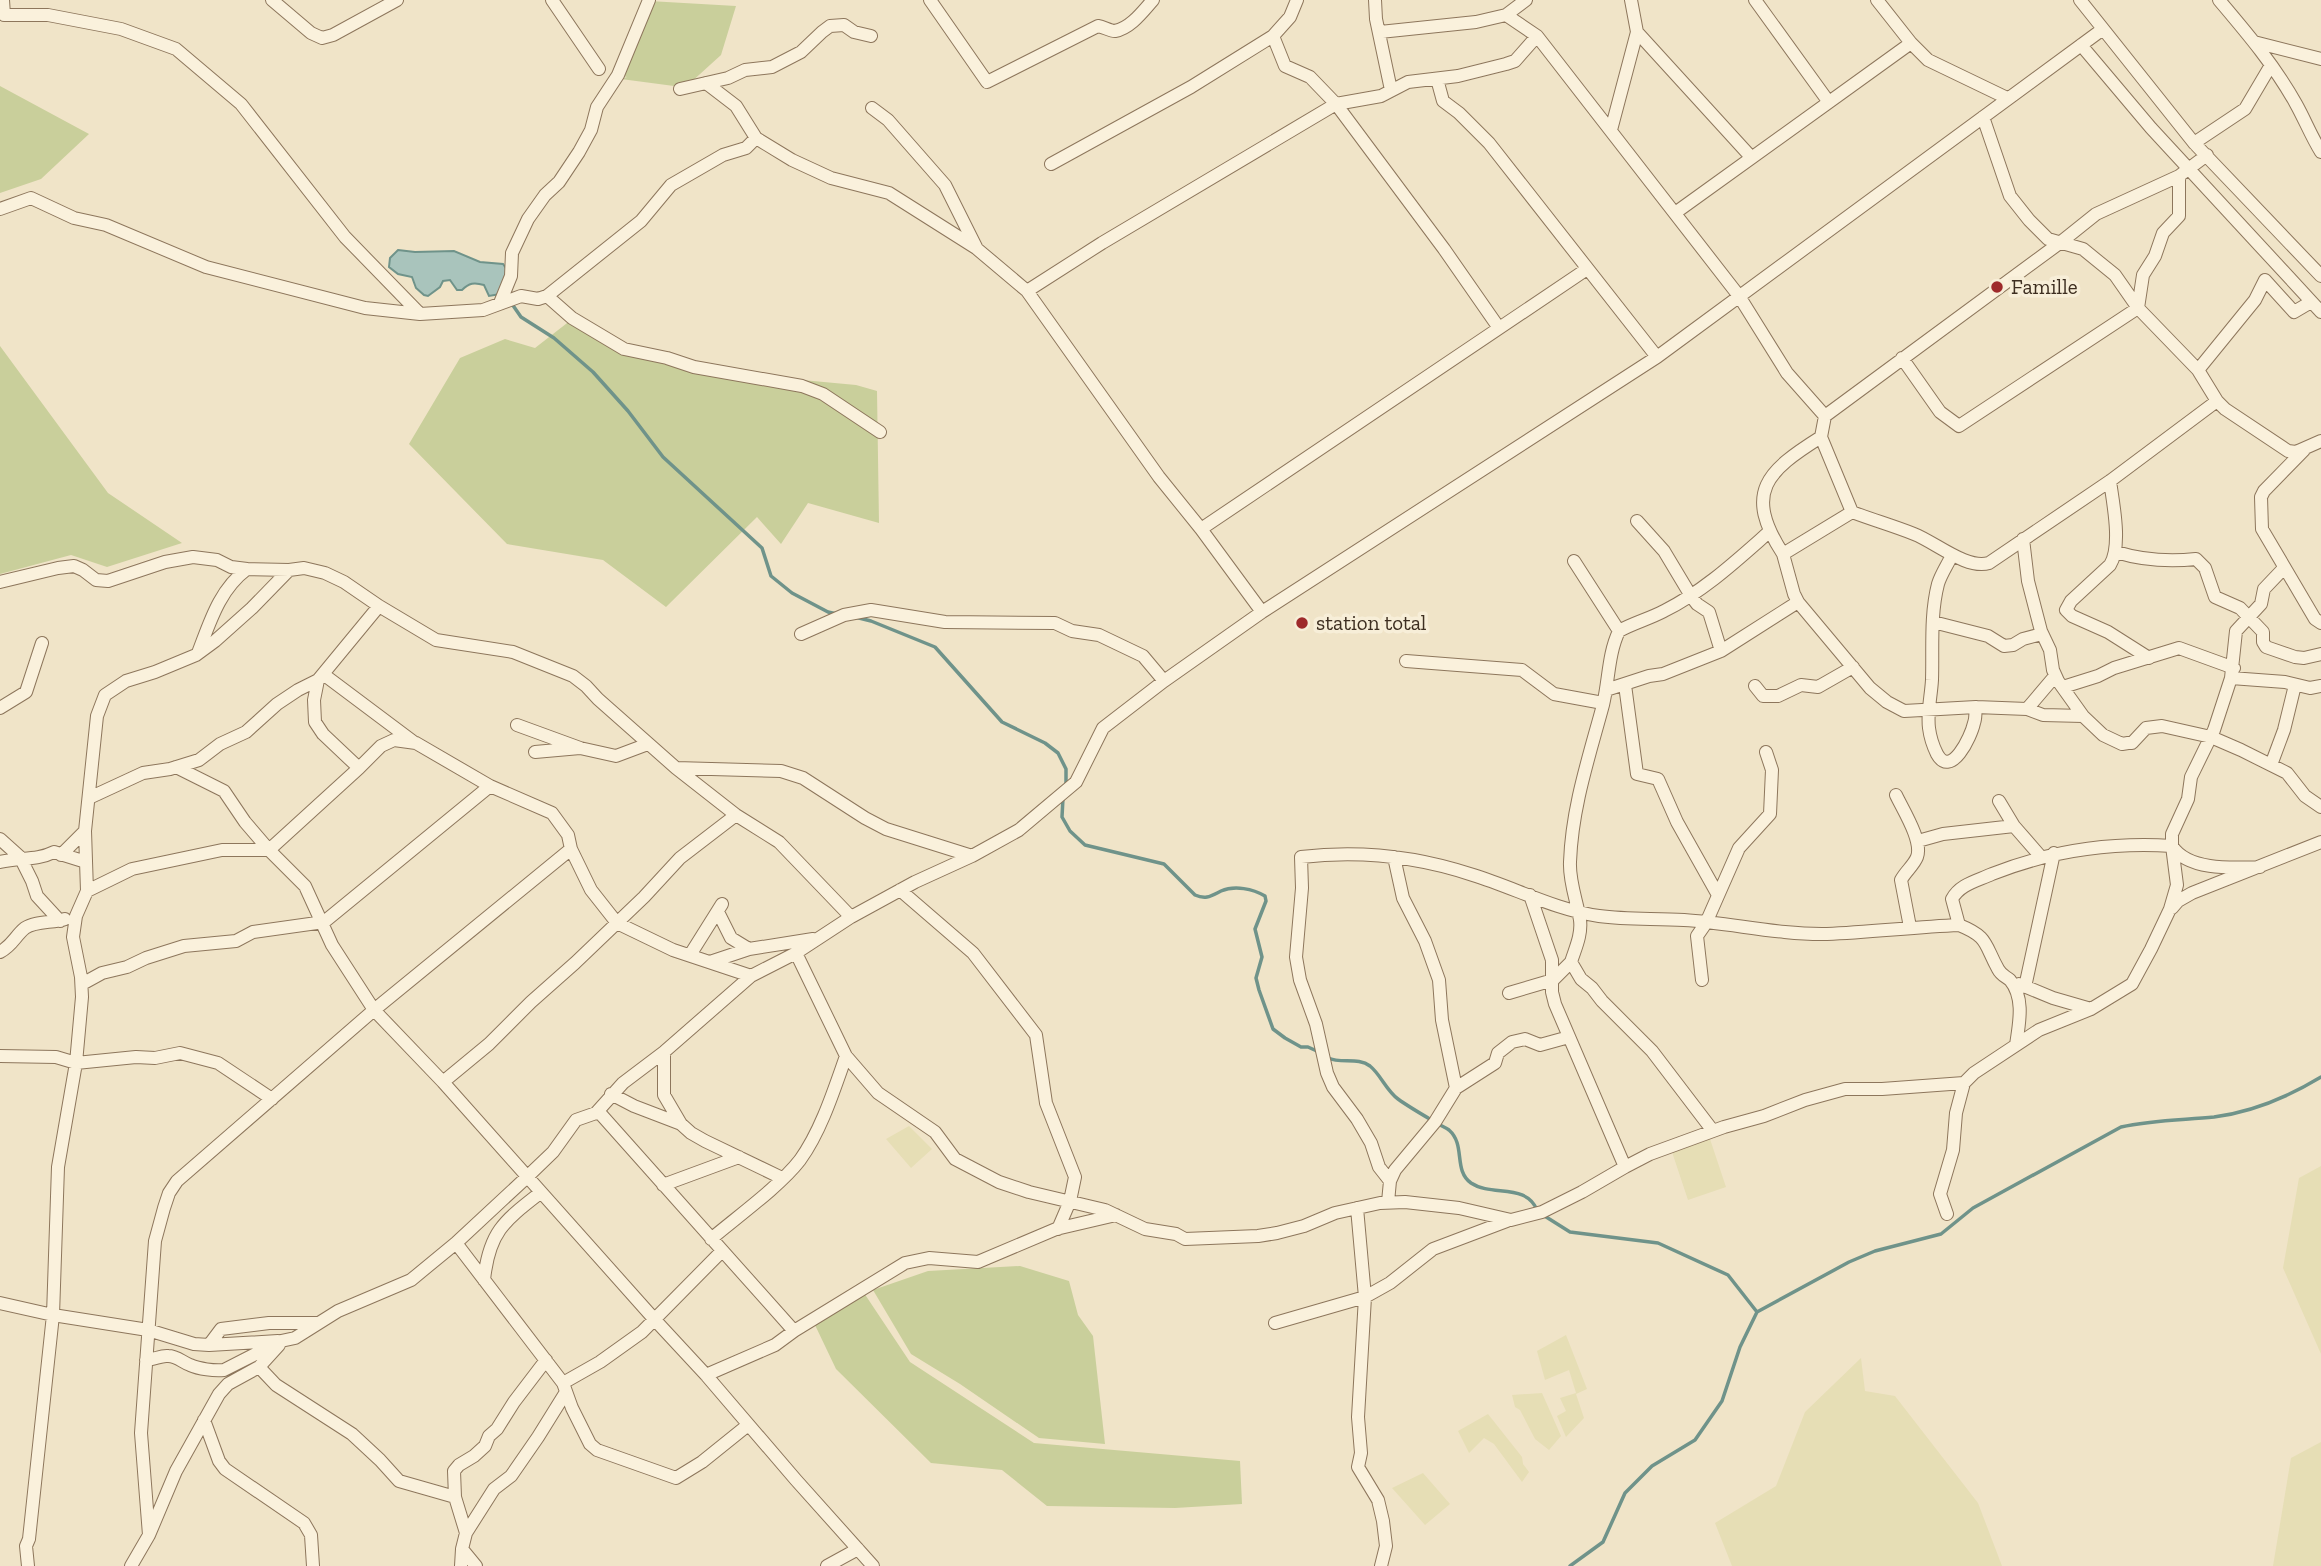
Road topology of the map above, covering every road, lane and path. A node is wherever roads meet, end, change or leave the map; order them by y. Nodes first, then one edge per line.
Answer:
1 (3, 0) edge
2 (272, 0) edge
3 (397, 0) edge
4 (649, 0) edge
5 (930, 0) edge
6 (1153, 0) edge
7 (1297, 0) edge
8 (1375, 0) edge
9 (1526, 0) edge
10 (1631, 0) edge
11 (1755, 0) edge
12 (1877, 0) edge
13 (2080, 0) edge
14 (2219, 0) edge
15 (556, 2) edge
16 (1506, 15) junction
17 (2104, 29) junction
18 (1380, 32) junction
19 (1637, 32) junction
20 (871, 36) dead end
21 (1273, 36) junction
22 (1537, 36) junction
23 (2254, 42) junction
24 (1911, 43) junction
25 (2081, 45) junction
26 (2321, 60) edge
27 (2271, 65) junction
28 (599, 69) dead end
29 (1437, 79) junction
30 (706, 83) junction
31 (680, 89) dead end
32 (1391, 90) junction
33 (2007, 98) junction
34 (1828, 101) junction
35 (1336, 104) junction
36 (872, 108) dead end
37 (1983, 117) junction
38 (1611, 130) junction
39 (756, 138) junction
40 (2194, 143) junction
41 (2321, 152) edge
42 (2207, 155) junction
43 (1752, 157) junction
44 (1052, 164) dead end
45 (2183, 173) junction
46 (0, 209) edge
47 (1675, 213) junction
48 (2061, 242) junction
49 (976, 248) junction
50 (1587, 269) junction
51 (2321, 276) edge
52 (1027, 292) junction
53 (547, 296) junction
54 (1740, 296) junction
55 (2311, 302) junction
56 (500, 303) junction
57 (2138, 308) junction
58 (2321, 312) edge
59 (420, 314) junction
60 (1499, 328) junction
61 (1657, 357) junction
62 (1902, 358) junction
63 (2198, 370) junction
64 (2217, 401) junction
65 (1825, 416) junction
66 (880, 432) dead end
67 (1821, 437) junction
68 (2321, 441) edge
69 (2304, 450) junction
70 (2110, 481) junction
71 (1852, 512) junction
72 (1637, 521) dead end
73 (1201, 529) junction
74 (1769, 532) junction
75 (2023, 539) junction
76 (2116, 552) junction
77 (1783, 554) junction
78 (1952, 555) junction
79 (1574, 561) dead end
80 (2284, 568) junction
81 (247, 569) junction
82 (289, 570) junction
83 (0, 582) edge
84 (1691, 596) junction
85 (1798, 602) junction
86 (379, 606) junction
87 (1262, 612) junction
88 (2249, 615) junction
89 (1933, 622) junction
90 (2321, 624) edge
91 (1619, 631) junction
92 (802, 634) dead end
93 (2042, 634) junction
94 (43, 643) dead end
95 (1721, 651) junction
96 (198, 653) junction
97 (2321, 654) edge
98 (2149, 658) junction
99 (1406, 661) dead end
100 (1853, 667) junction
101 (2233, 673) junction
102 (2055, 676) junction
103 (320, 677) junction
104 (1164, 681) junction
105 (1625, 685) junction
106 (2295, 685) junction
107 (2321, 685) edge
108 (1755, 686) dead end
109 (2063, 687) junction
110 (1606, 690) junction
111 (1603, 703) junction
112 (1976, 707) junction
113 (0, 708) edge
114 (2027, 709) junction
115 (1928, 710) junction
116 (2083, 716) junction
117 (517, 726) dead end
118 (2211, 737) junction
119 (416, 743) junction
120 (648, 744) junction
121 (580, 748) junction
122 (535, 752) dead end
123 (1766, 752) dead end
124 (2271, 765) junction
125 (176, 768) junction
126 (359, 768) junction
127 (676, 768) junction
128 (490, 786) junction
129 (1896, 795) dead end
130 (89, 798) junction
131 (1999, 801) dead end
132 (2321, 807) edge
133 (736, 815) junction
134 (2014, 825) junction
135 (85, 831) junction
136 (0, 839) edge
137 (1917, 841) junction
138 (2321, 842) edge
139 (2172, 846) junction
140 (571, 849) junction
141 (269, 850) junction
142 (2054, 853) junction
143 (61, 855) junction
144 (972, 856) junction
145 (20, 857) junction
146 (1394, 857) junction
147 (2041, 857) junction
148 (0, 862) edge
149 (86, 862) junction
150 (2260, 867) junction
151 (900, 890) junction
152 (87, 891) junction
153 (1530, 895) junction
154 (1718, 895) junction
155 (2170, 909) junction
156 (1577, 912) junction
157 (76, 916) junction
158 (851, 917) junction
159 (60, 921) junction
160 (324, 922) junction
161 (617, 923) junction
162 (1706, 923) junction
163 (1959, 925) junction
164 (1910, 926) junction
165 (818, 938) junction
166 (749, 949) junction
167 (0, 952) edge
168 (796, 953) junction
169 (690, 956) junction
170 (709, 962) junction
171 (1570, 962) junction
172 (751, 976) junction
173 (1553, 979) junction
174 (2009, 979) junction
175 (1702, 980) dead end
176 (82, 984) junction
177 (2025, 987) junction
178 (1509, 993) dead end
179 (2091, 1009) junction
180 (374, 1010) junction
181 (1569, 1037) junction
182 (2016, 1045) junction
183 (664, 1052) junction
184 (0, 1056) edge
185 (846, 1056) junction
186 (76, 1063) junction
187 (443, 1082) junction
188 (623, 1083) junction
189 (1964, 1083) junction
190 (1456, 1088) junction
191 (611, 1094) junction
192 (272, 1099) junction
193 (634, 1106) junction
194 (598, 1111) junction
195 (681, 1124) junction
196 (1713, 1131) junction
197 (739, 1157) junction
198 (1625, 1167) junction
199 (527, 1177) junction
200 (782, 1178) junction
201 (1390, 1181) junction
202 (663, 1185) junction
203 (540, 1193) junction
204 (1070, 1201) junction
205 (1388, 1202) junction
206 (494, 1208) junction
207 (1357, 1208) junction
208 (1947, 1214) dead end
209 (1116, 1215) junction
210 (1511, 1220) junction
211 (506, 1221) junction
212 (1058, 1229) junction
213 (711, 1239) junction
214 (456, 1244) junction
215 (722, 1251) junction
216 (484, 1280) junction
217 (1365, 1297) junction
218 (0, 1303) edge
219 (54, 1315) junction
220 (655, 1320) junction
221 (318, 1323) junction
222 (1275, 1323) dead end
223 (148, 1330) junction
224 (794, 1331) junction
225 (281, 1341) junction
226 (209, 1346) junction
227 (146, 1360) junction
228 (545, 1360) junction
229 (259, 1367) junction
230 (706, 1375) junction
231 (565, 1387) junction
232 (204, 1420) junction
233 (748, 1425) junction
234 (455, 1497) junction
235 (467, 1533) junction
236 (149, 1535) junction
237 (462, 1549) junction
238 (858, 1549) junction
239 (28, 1566) edge
240 (131, 1566) edge
241 (313, 1566) edge
242 (461, 1566) edge
243 (477, 1566) edge
244 (827, 1566) edge
245 (873, 1566) edge
246 (1381, 1566) edge

1 - 59 street
2 - 3 street
4 - 56 street
5 - 6 street
7 - 21 street
8 - 18 street
9 - 16 street
10 - 19 street
11 - 34 street
12 - 24 street
13 - 17 street
14 - 23 street
15 - 28 street
16 - 18 street
16 - 22 street
17 - 25 street
17 - 40 street
18 - 32 street
19 - 38 street
19 - 43 street
20 - 30 street
21 - 35 street
21 - 44 street
22 - 29 street
22 - 38 street
23 - 26 street
23 - 27 street
24 - 33 street
24 - 34 street
25 - 33 street
25 - 45 street
27 - 40 street
27 - 41 street
29 - 32 street
29 - 50 street
30 - 31 street
30 - 39 street
32 - 35 street
33 - 37 street
34 - 43 street
35 - 52 street
35 - 60 street
36 - 49 street
37 - 48 street
37 - 54 street
38 - 47 street
39 - 49 street
39 - 53 street
40 - 42 street
42 - 45 street
42 - 51 street
43 - 47 street
45 - 48 street
45 - 55 street
45 - 57 street
46 - 59 street
47 - 54 street
48 - 57 street
48 - 62 street
49 - 52 street
50 - 60 street
50 - 61 street
52 - 73 street
53 - 56 street
53 - 66 street
54 - 61 street
54 - 65 street
55 - 58 street
55 - 63 street
56 - 59 street
57 - 62 street
57 - 63 street
60 - 73 street
61 - 87 street
62 - 65 street
63 - 64 street
64 - 69 street
64 - 70 street
65 - 67 street
67 - 71 street
67 - 74 street
68 - 69 street
69 - 80 street
70 - 75 street
70 - 76 street
71 - 77 street
71 - 78 street
72 - 84 street
73 - 87 street
74 - 77 street
74 - 84 street
75 - 78 street
75 - 93 street
76 - 88 street
76 - 98 street
77 - 85 street
78 - 89 street
79 - 91 street
80 - 88 street
80 - 90 street
81 - 82 street
81 - 83 street
81 - 96 street
82 - 86 street
82 - 96 street
84 - 91 street
84 - 95 street
85 - 95 street
85 - 100 street
86 - 103 street
86 - 120 street
87 - 104 street
88 - 97 street
88 - 101 street
89 - 93 street
89 - 115 street
91 - 110 street
92 - 104 street
93 - 102 street
94 - 113 street
95 - 105 street
96 - 130 street
98 - 101 street
98 - 109 street
99 - 111 street
100 - 108 street
100 - 115 street
101 - 106 street
101 - 118 street
102 - 109 street
102 - 114 street
103 - 119 street
103 - 125 street
103 - 126 street
104 - 144 street
105 - 110 street
105 - 154 street
106 - 107 street
106 - 124 street
109 - 116 street
110 - 111 street
111 - 156 street
112 - 114 street
112 - 115 street
112 - 115 street
114 - 116 street
116 - 118 street
117 - 121 street
118 - 124 street
118 - 139 street
119 - 126 street
119 - 128 street
120 - 121 street
120 - 127 street
121 - 122 street
123 - 154 street
124 - 132 street
125 - 130 street
125 - 141 street
126 - 141 street
127 - 133 street
127 - 144 street
128 - 140 street
128 - 160 street
129 - 137 street
130 - 135 street
131 - 134 street
133 - 158 street
133 - 161 street
134 - 137 street
134 - 147 street
135 - 143 street
135 - 149 street
136 - 145 street
137 - 164 street
138 - 150 street
139 - 142 street
139 - 150 street
139 - 155 street
140 - 161 street
140 - 180 street
141 - 152 street
141 - 160 street
142 - 147 street
142 - 177 street
143 - 145 street
143 - 149 street
144 - 151 street
145 - 148 street
145 - 159 street
146 - 153 street
146 - 190 street
146 - 201 street
147 - 163 street
149 - 152 street
150 - 155 street
151 - 158 street
151 - 204 street
152 - 157 street
153 - 156 street
153 - 173 street
154 - 162 street
155 - 179 street
156 - 162 street
156 - 171 street
157 - 159 street
157 - 176 street
158 - 165 street
159 - 167 street
160 - 176 street
160 - 180 street
161 - 169 street
161 - 187 street
162 - 164 street
162 - 175 street
163 - 164 street
163 - 174 street
165 - 166 street
165 - 168 street
166 - 169 street
166 - 170 street
168 - 172 street
168 - 185 street
169 - 170 street
170 - 172 street
171 - 173 street
171 - 196 street
172 - 183 street
173 - 178 street
173 - 181 street
174 - 177 street
174 - 182 street
176 - 186 street
177 - 179 street
179 - 182 street
180 - 187 street
180 - 192 street
181 - 190 street
181 - 198 street
182 - 189 street
183 - 188 street
183 - 195 street
184 - 186 street
185 - 200 street
185 - 204 street
186 - 192 street
186 - 219 street
187 - 199 street
188 - 191 street
188 - 193 street
189 - 196 street
189 - 208 street
190 - 201 street
191 - 193 street
191 - 194 street
192 - 223 street
193 - 195 street
194 - 199 street
194 - 202 street
195 - 197 street
196 - 198 street
197 - 200 street
197 - 202 street
198 - 210 street
199 - 203 street
199 - 206 street
200 - 213 street
201 - 205 street
202 - 213 street
203 - 211 street
203 - 220 street
204 - 209 street
204 - 212 street
205 - 207 street
205 - 210 street
206 - 211 street
206 - 214 street
207 - 209 street
207 - 217 street
209 - 212 street
210 - 217 street
211 - 216 street
212 - 224 street
213 - 215 street
214 - 216 street
214 - 221 street
215 - 220 street
215 - 224 street
216 - 228 street
217 - 222 street
217 - 246 street
218 - 219 street
219 - 223 street
219 - 239 street
220 - 230 street
220 - 231 street
221 - 225 street
221 - 226 street
223 - 226 street
223 - 227 street
224 - 230 street
225 - 226 street
225 - 227 street
225 - 229 street
227 - 236 street
228 - 231 street
228 - 234 street
229 - 232 street
229 - 234 street
230 - 233 street
231 - 233 street
231 - 235 street
232 - 236 street
232 - 241 street
233 - 238 street
234 - 235 street
235 - 237 street
236 - 240 street
237 - 242 street
237 - 243 street
238 - 244 street
238 - 245 street

